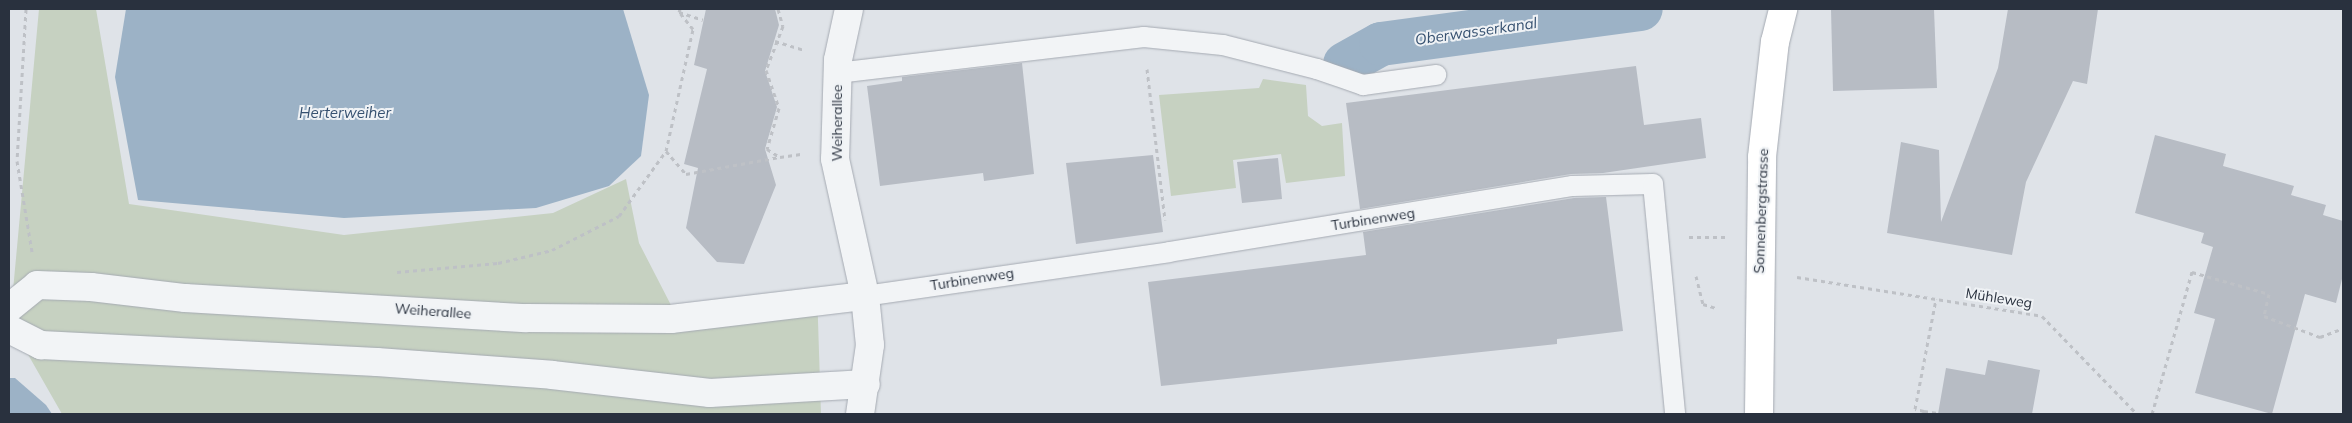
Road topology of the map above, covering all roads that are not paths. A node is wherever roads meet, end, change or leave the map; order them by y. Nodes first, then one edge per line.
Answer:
1 (849, 9) edge
2 (1783, 9) edge
3 (838, 73) junction
4 (1436, 75) dead end
5 (865, 296) junction
6 (9, 308) edge
7 (9, 329) edge
8 (866, 384) junction
9 (860, 414) edge
10 (1675, 414) edge
11 (1759, 414) edge

1 - 3 street, Weiherallee
2 - 11 street, Sonnenbergstrasse
3 - 4 lane
3 - 5 street, Weiherallee
5 - 6 street, Weiherallee
5 - 8 street, Weiherallee
5 - 10 lane, Turbinenweg
7 - 8 street
8 - 9 street, Weiherallee

